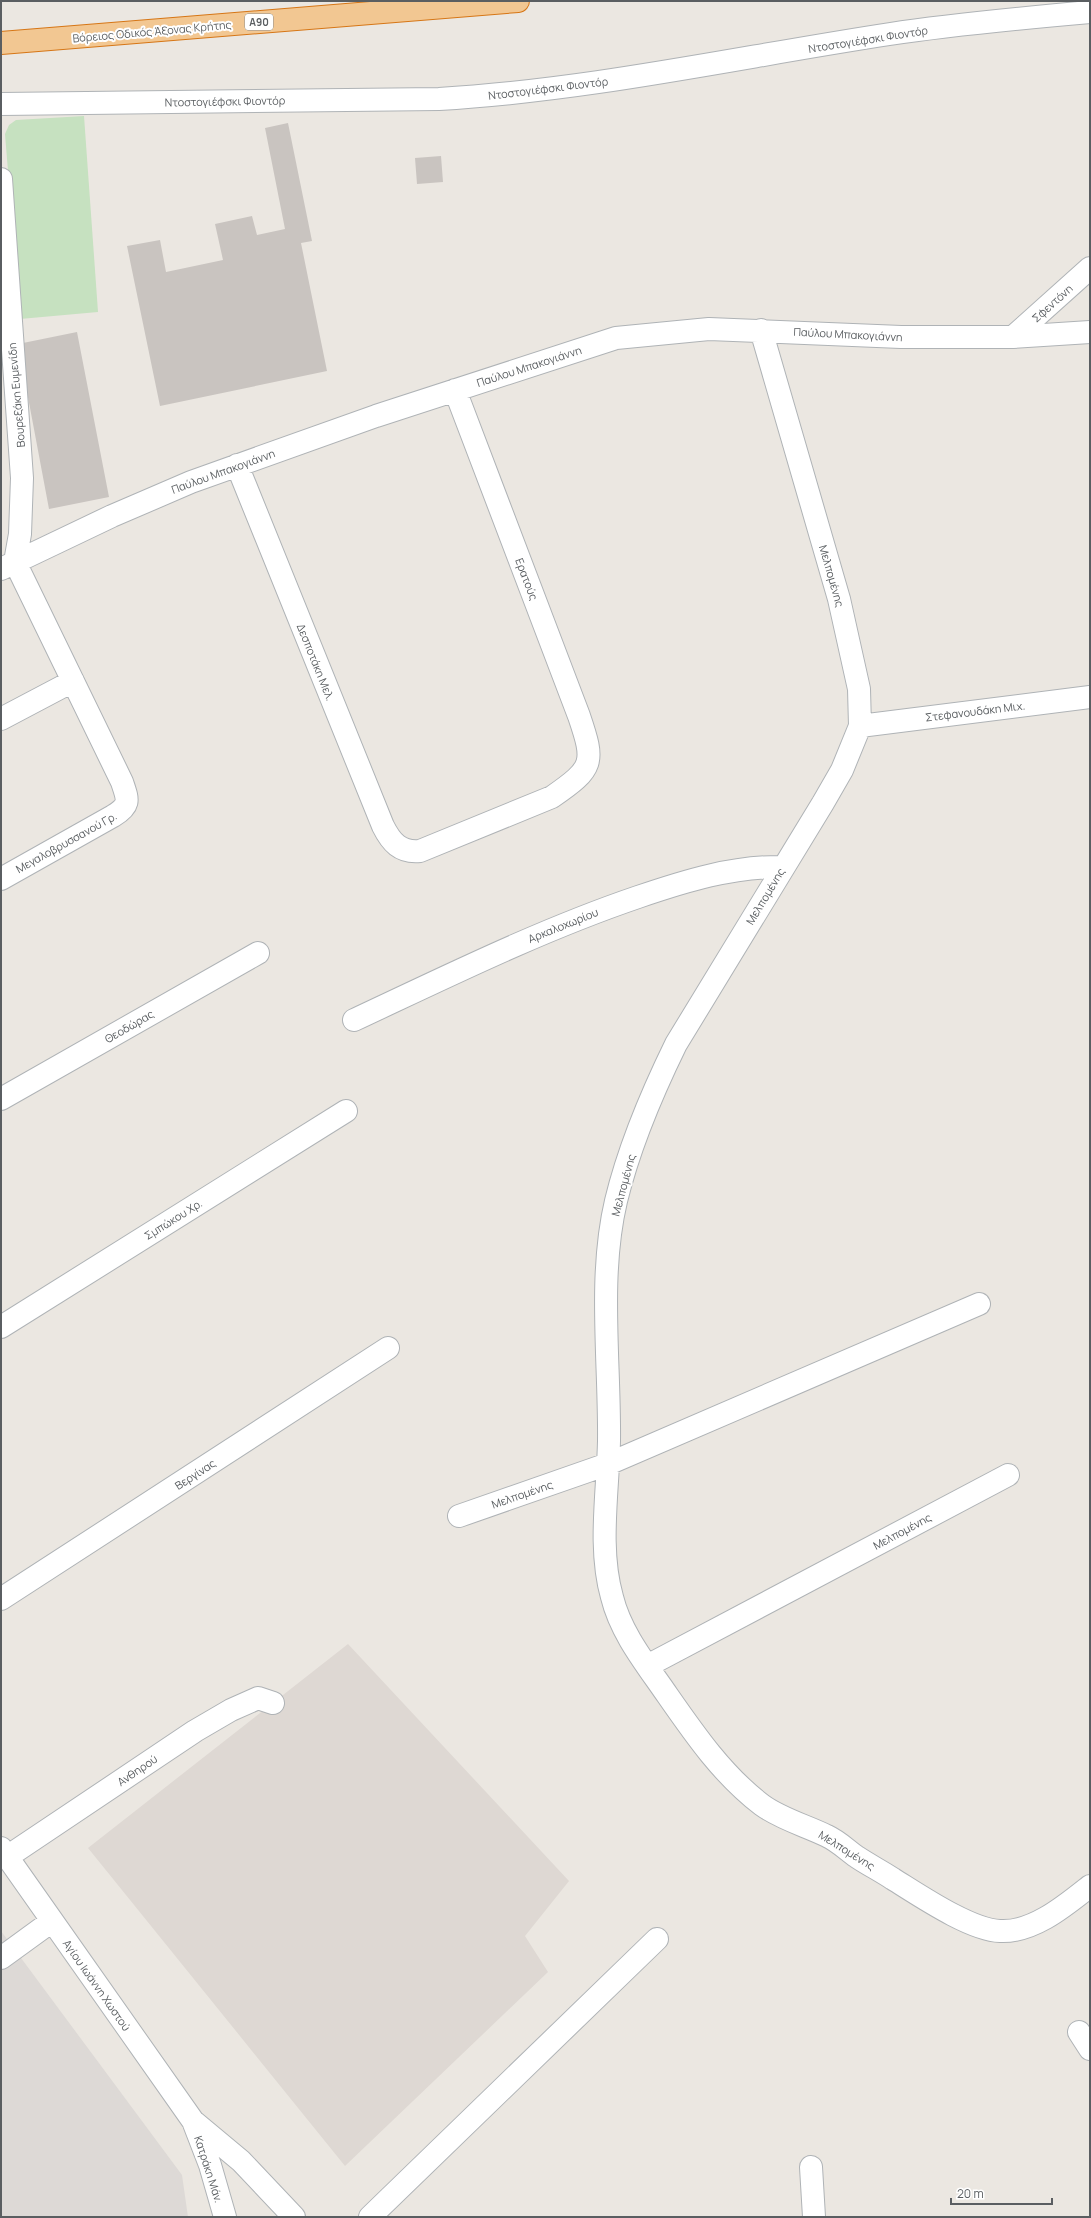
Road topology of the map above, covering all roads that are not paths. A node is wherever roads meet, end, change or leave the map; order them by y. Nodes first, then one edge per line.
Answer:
1 (518, 1) edge
2 (1090, 12) edge
3 (1, 43) edge
4 (1, 104) edge
5 (1, 179) edge
6 (1090, 268) edge
7 (760, 330) junction
8 (1090, 332) edge
9 (1013, 337) junction
10 (6, 338) edge
11 (454, 390) junction
12 (237, 465) junction
13 (6, 562) edge
14 (73, 681) junction
15 (1090, 697) edge
16 (1, 719) edge
17 (860, 726) junction
18 (407, 851) joint
19 (783, 867) junction
20 (1, 879) edge
21 (258, 953) dead end
22 (354, 1020) dead end
23 (1, 1099) edge
24 (346, 1111) dead end
25 (979, 1304) dead end
26 (1, 1327) edge
27 (388, 1348) dead end
28 (608, 1464) junction
29 (1008, 1475) dead end
30 (459, 1516) dead end
31 (1, 1599) edge
32 (647, 1666) junction
33 (273, 1703) dead end
34 (4, 1853) edge
35 (1090, 1886) edge
36 (52, 1921) junction
37 (657, 1939) dead end
38 (1, 1958) edge
39 (193, 2121) junction
40 (811, 2167) dead end
41 (224, 2217) edge
42 (294, 2217) edge
43 (370, 2217) edge
44 (814, 2217) edge

1 - 3 highway, Βόρειος Οδικός Άξονας Κρήτης / Α90
2 - 4 street, Ντοστογιέφσκι Φιοντόρ
5 - 10 street, Βουρεξάκη Ευμενίδη
6 - 9 street, Σφεντόνη
7 - 9 street, Παύλου Μπακογιάννη
7 - 11 street, Παύλου Μπακογιάννη
7 - 17 street, Μελπομένης
8 - 9 street, Παύλου Μπακογιάννη
10 - 13 street, Βουρεξάκη Ευμενίδη
11 - 12 street, Παύλου Μπακογιάννη
11 - 18 street, Ερατούς
12 - 13 street, Παύλου Μπακογιάννη
12 - 18 street, Δεσποτάκη Μελ.
13 - 14 street
14 - 16 street
14 - 20 street, Μεγαλοβρυσσανού Γρ.
15 - 17 street, Στεφανουδάκη Μιχ.
17 - 19 street, Μελπομένης
19 - 22 street, Αρκαλοχωρίου
19 - 28 street, Μελπομένης
21 - 23 street, Θεοδώρας
24 - 26 street, Σμπώκου Χρ.
25 - 28 street, Μελπομένης
27 - 31 street, Βεργίνας
28 - 30 street, Μελπομένης
28 - 32 street, Μελπομένης
29 - 32 street, Μελπομένης
32 - 35 street, Μελπομένης
33 - 34 street, Ανθηρού
34 - 36 street, Αγίου Ιωάννη Χωστού
36 - 38 street
36 - 39 street, Αγίου Ιωάννη Χωστού
37 - 43 street
39 - 41 street, Κατράκη Μάν.
39 - 42 street
40 - 44 street

